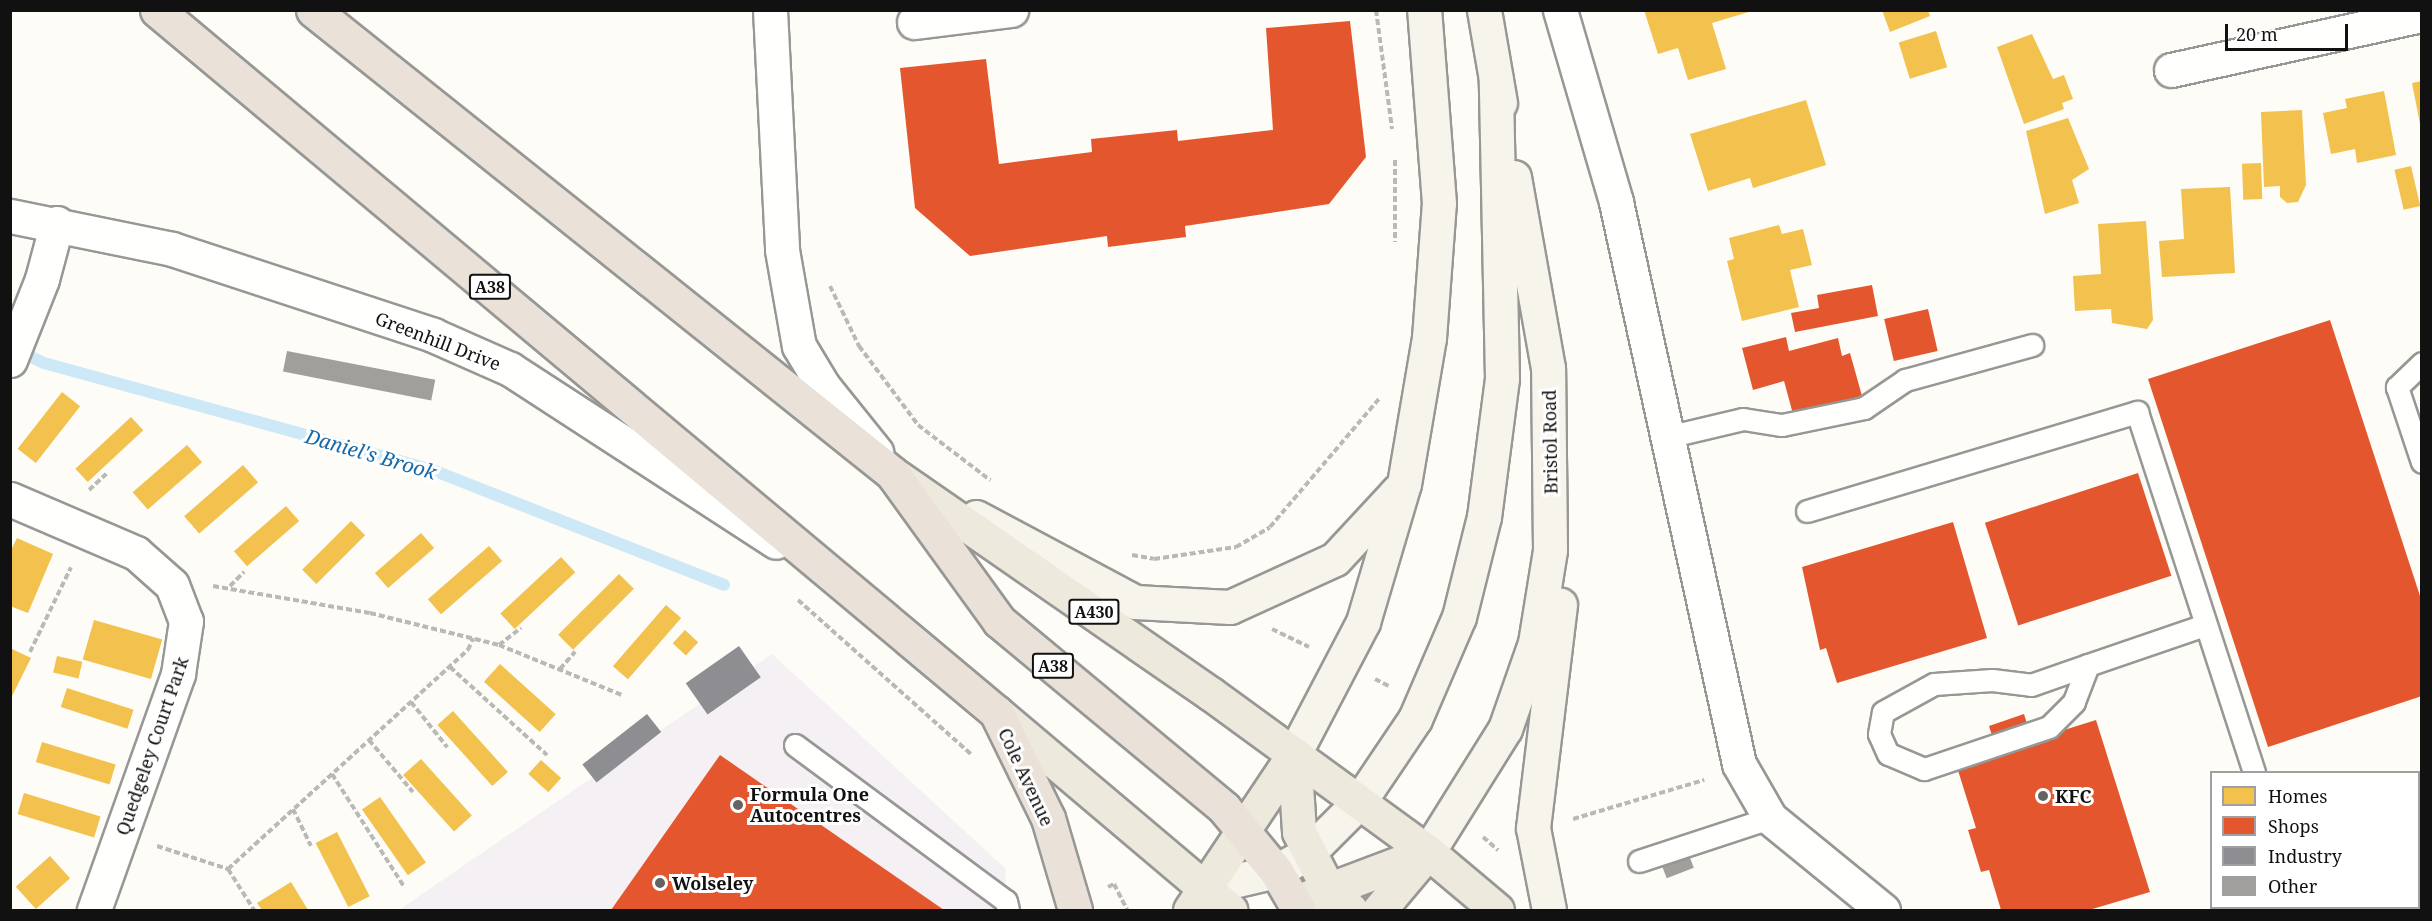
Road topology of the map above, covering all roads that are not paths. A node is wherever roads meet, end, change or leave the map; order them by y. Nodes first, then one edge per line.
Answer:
1 (157, 10) edge
2 (313, 10) edge
3 (770, 10) edge
4 (1011, 10) edge
5 (1424, 10) edge
6 (1484, 10) edge
7 (1560, 10) edge
8 (2421, 15) edge
9 (914, 22) dead end
10 (2171, 70) dead end
11 (1496, 80) junction
12 (10, 216) edge
13 (57, 223) junction
14 (2032, 345) dead end
15 (10, 360) edge
16 (2421, 363) edge
17 (1551, 412) junction
18 (1667, 437) junction
19 (2421, 462) edge
20 (892, 473) junction
21 (1404, 484) junction
22 (10, 500) edge
23 (1807, 511) dead end
24 (824, 564) junction
25 (2205, 626) junction
26 (2088, 665) junction
27 (996, 712) junction
28 (795, 745) dead end
29 (1294, 754) junction
30 (2254, 771) edge
31 (1359, 802) junction
32 (1770, 818) junction
33 (1246, 831) junction
34 (1428, 852) junction
35 (1308, 854) junction
36 (1639, 861) dead end
37 (1276, 871) junction
38 (1328, 887) junction
39 (1197, 899) edge
40 (1295, 908) edge
41 (94, 910) edge
42 (1008, 910) edge
43 (1075, 910) edge
44 (1230, 910) edge
45 (1351, 910) edge
46 (1379, 910) edge
47 (1497, 910) edge
48 (1549, 910) edge
49 (1883, 910) edge

1 - 24 highway, A38
2 - 20 highway, A38
3 - 20 street
4 - 9 street
5 - 21 main road
6 - 11 main road, Bristol Road
7 - 18 street
8 - 10 street
11 - 17 main road, Bristol Road
11 - 31 main road
12 - 13 street, Greenhill Drive
13 - 15 street
13 - 24 street, Greenhill Drive
14 - 18 lane
16 - 19 lane
17 - 34 main road, Bristol Road
17 - 48 main road
18 - 32 street
20 - 21 main road
20 - 29 main road, A430
20 - 33 highway, A38
21 - 29 main road
22 - 41 street, Quedgeley Court Park
23 - 25 lane
24 - 27 highway, A38
25 - 26 lane
25 - 30 lane
26 - 26 lane
27 - 39 main road
27 - 43 highway, Cole Avenue / A38
28 - 42 lane
29 - 31 main road, A430
29 - 33 main road
29 - 35 main road
31 - 34 main road, A430
31 - 35 main road
32 - 36 lane
32 - 49 street
33 - 37 highway, A38
33 - 39 main road
34 - 38 main road
34 - 46 main road
34 - 47 main road, A430
35 - 37 main road
35 - 38 main road
37 - 39 main road
37 - 40 highway, A38
38 - 40 main road
38 - 45 main road
39 - 44 main road

